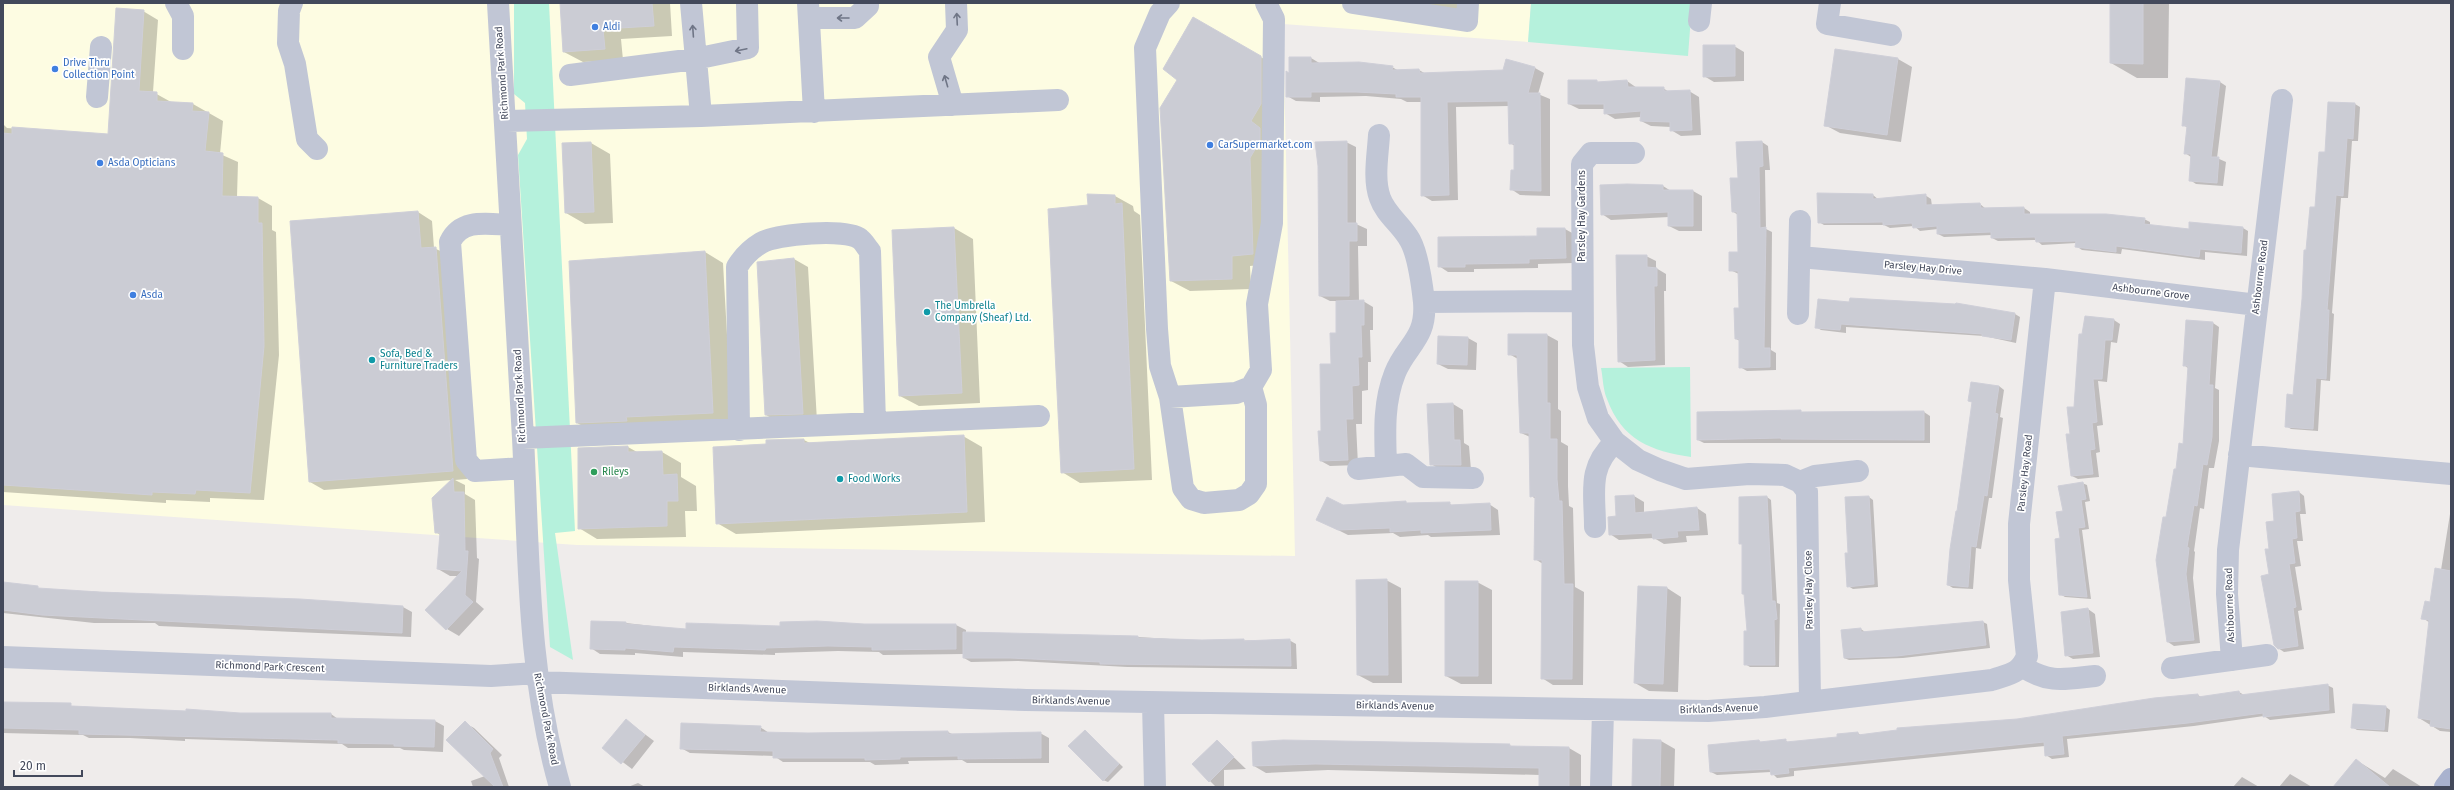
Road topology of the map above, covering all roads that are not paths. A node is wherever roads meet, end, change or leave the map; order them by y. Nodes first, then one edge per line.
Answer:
1 (176, 3) edge
2 (292, 3) edge
3 (498, 3) edge
4 (691, 3) edge
5 (747, 3) edge
6 (868, 3) edge
7 (956, 3) edge
8 (1169, 3) edge
9 (1266, 3) edge
10 (1353, 3) edge
11 (1468, 3) edge
12 (1830, 3) edge
13 (809, 10) edge
14 (1891, 35) dead end
15 (101, 47) dead end
16 (183, 49) dead end
17 (695, 59) junction
18 (570, 75) dead end
19 (97, 97) dead end
20 (1058, 100) dead end
21 (2282, 100) dead end
22 (953, 105) junction
23 (814, 112) junction
24 (701, 116) junction
25 (505, 121) junction
26 (1379, 135) dead end
27 (317, 149) dead end
28 (1634, 153) dead end
29 (1800, 221) dead end
30 (510, 225) junction
31 (1800, 257) junction
32 (2045, 279) junction
33 (1582, 301) junction
34 (1424, 302) junction
35 (2257, 305) junction
36 (1798, 314) dead end
37 (1251, 387) junction
38 (1170, 397) junction
39 (1039, 416) dead end
40 (875, 423) junction
41 (739, 430) junction
42 (523, 438) junction
43 (1616, 442) junction
44 (2239, 455) junction
45 (1386, 465) junction
46 (524, 468) junction
47 (1358, 469) dead end
48 (1858, 471) dead end
49 (2451, 474) edge
50 (1473, 478) dead end
51 (1800, 482) junction
52 (1595, 527) dead end
53 (2267, 655) dead end
54 (3, 657) edge
55 (2232, 660) junction
56 (2023, 667) junction
57 (2172, 668) dead end
58 (2096, 676) dead end
59 (537, 677) junction
60 (1810, 701) junction
61 (1153, 703) junction
62 (1603, 710) junction
63 (2451, 778) edge
64 (560, 787) edge
65 (1155, 787) edge
66 (1601, 787) edge
67 (2445, 787) edge

1 - 16 street
2 - 27 street
3 - 25 street, Richmond Park Road
17 -> 4 street
5 -> 17 street
6 -> 13 street
22 -> 7 street
8 - 38 street
9 - 37 street
10 - 11 street
12 - 14 street
13 - 23 street
15 - 19 street
17 - 18 street
17 - 24 street
20 - 22 street
21 - 35 street, Ashbourne Road
22 - 23 street
23 - 24 street
24 - 25 street
25 - 30 street, Richmond Park Road
26 - 34 street
28 - 33 street, Parsley Hay Gardens
29 - 31 street
30 - 42 street, Richmond Park Road
30 - 46 street
31 - 32 street, Parsley Hay Drive
31 - 36 street
32 - 35 street, Ashbourne Grove
32 - 56 street, Parsley Hay Road
33 - 34 street
33 - 43 street, Parsley Hay Gardens
34 - 45 street
35 - 44 street, Ashbourne Road
37 - 38 street
37 - 38 street
39 - 40 street
40 - 41 street
40 - 41 street
41 - 42 street
42 - 46 street, Richmond Park Road
43 - 51 street, Parsley Hay Gardens
43 - 52 street
44 - 49 street
44 - 55 street, Ashbourne Road
45 - 47 street
45 - 50 street
46 - 59 street, Richmond Park Road
48 - 51 street
51 - 60 street, Parsley Hay Close
53 - 55 street
54 - 59 street, Richmond Park Crescent
55 - 57 street
56 - 58 street
56 - 60 street
59 - 61 street, Birklands Avenue
59 - 64 street, Richmond Park Road
60 - 62 street, Birklands Avenue
61 - 62 street, Birklands Avenue
61 - 65 street
62 - 66 street
63 - 67 main road

